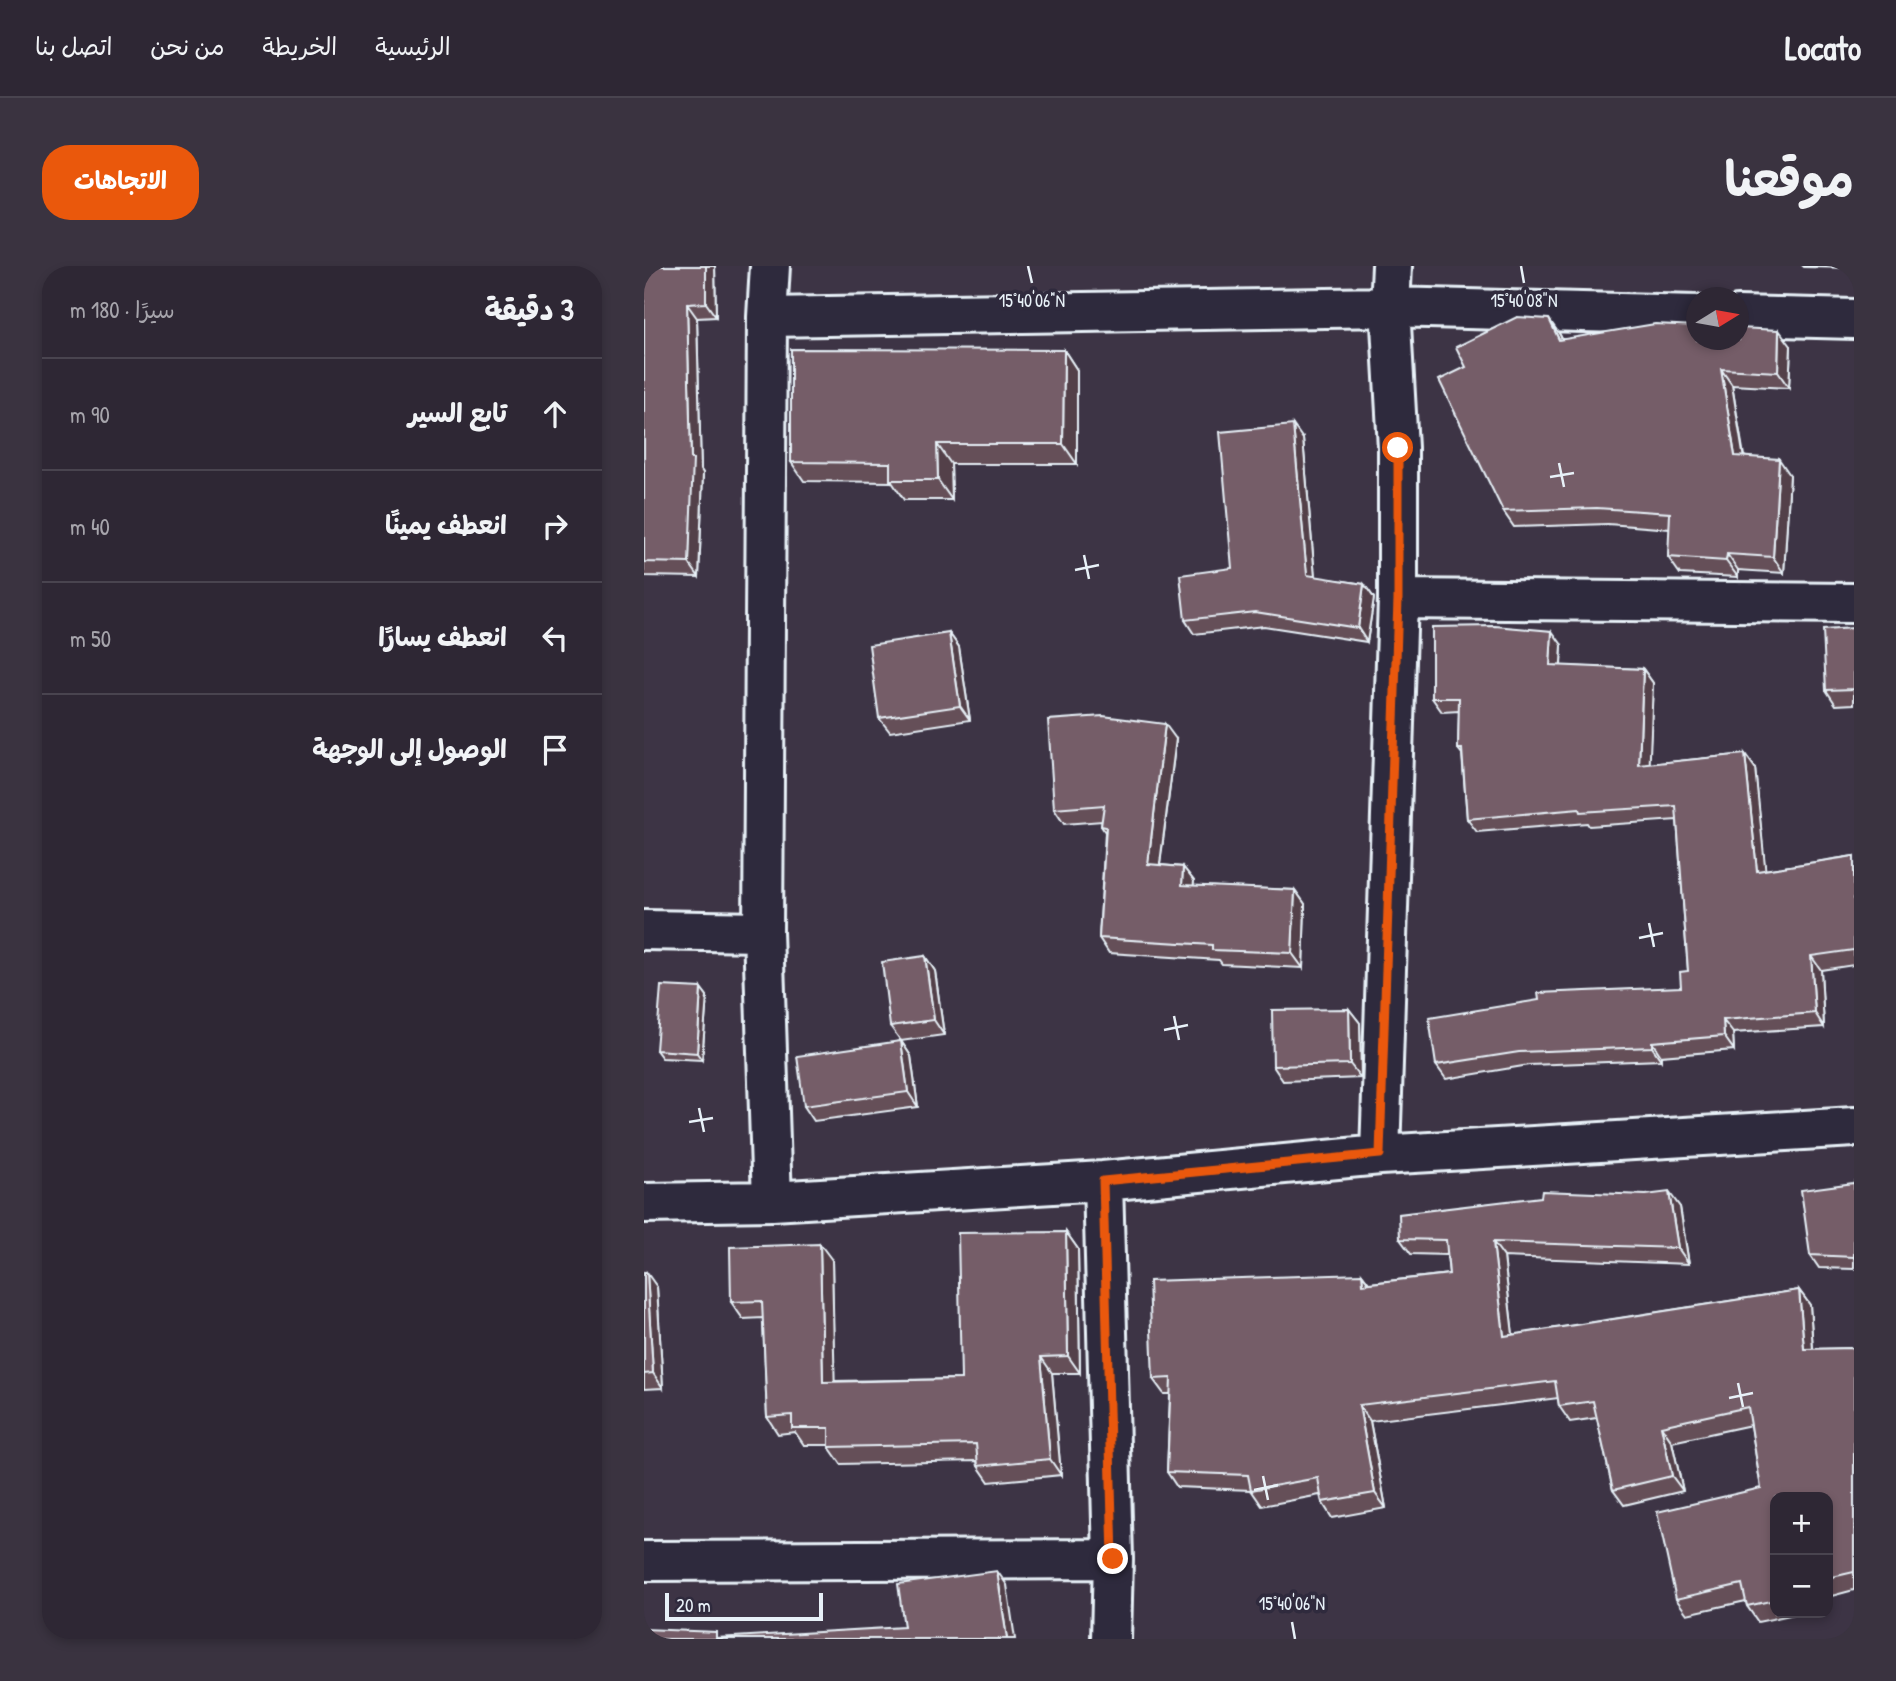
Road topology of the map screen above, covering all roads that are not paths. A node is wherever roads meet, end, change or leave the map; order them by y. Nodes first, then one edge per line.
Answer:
1 (770, 266) edge
2 (1392, 266) edge
3 (1390, 307) junction
4 (1686, 315) edge
5 (1749, 316) edge
6 (767, 317) junction
7 (1854, 319) edge
8 (1398, 599) junction
9 (1854, 603) edge
10 (644, 930) edge
11 (762, 932) junction
12 (1854, 1127) edge
13 (1380, 1154) junction
14 (1103, 1181) junction
15 (772, 1201) junction
16 (644, 1203) edge
17 (1113, 1559) junction
18 (644, 1561) edge
19 (1111, 1639) edge

1 - 6 street
2 - 3 street
3 - 4 street
3 - 6 street
3 - 8 street
5 - 7 street
6 - 11 street
8 - 9 street
8 - 13 street
10 - 11 street
11 - 15 street
12 - 13 street
13 - 14 street
14 - 15 street
14 - 17 street
15 - 16 street
17 - 18 street
17 - 19 street

